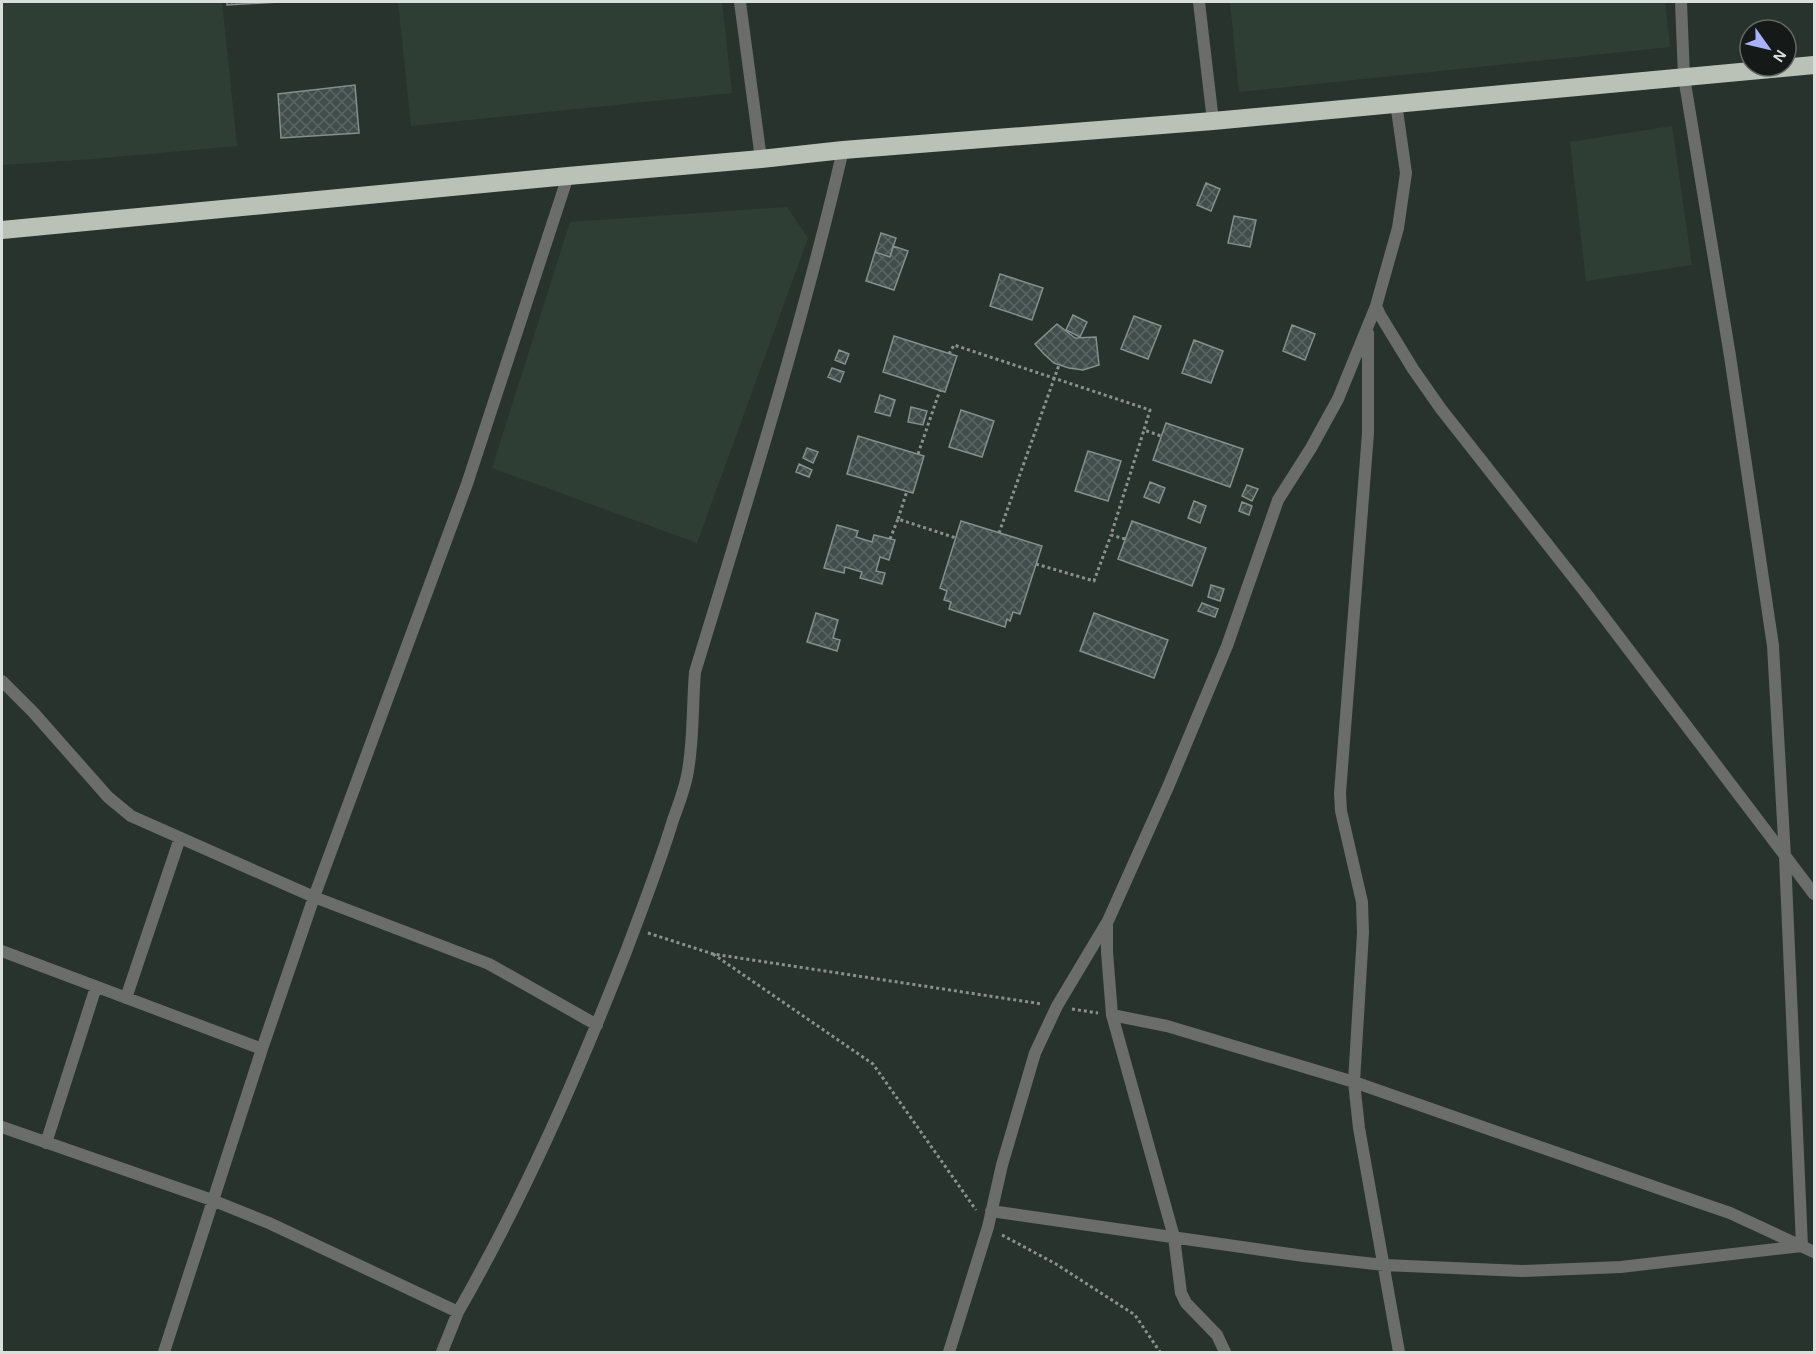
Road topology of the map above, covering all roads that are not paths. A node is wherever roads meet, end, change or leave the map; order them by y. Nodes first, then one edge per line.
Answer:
1 (740, 2) edge
2 (1199, 2) edge
3 (1681, 2) edge
4 (1815, 65) edge
5 (1684, 77) junction
6 (1396, 103) junction
7 (1213, 121) junction
8 (843, 150) junction
9 (761, 159) junction
10 (568, 176) junction
11 (2, 230) edge
12 (1376, 306) junction
13 (1368, 326) junction
14 (2, 681) edge
15 (180, 838) junction
16 (1785, 857) junction
17 (1815, 894) edge
18 (315, 897) junction
19 (1107, 922) junction
20 (2, 951) edge
21 (96, 987) junction
22 (126, 998) junction
23 (1112, 1015) junction
24 (597, 1025) junction
25 (262, 1049) junction
26 (1354, 1082) junction
27 (2, 1127) edge
28 (46, 1143) junction
29 (212, 1200) junction
30 (991, 1211) junction
31 (1174, 1237) junction
32 (1802, 1246) junction
33 (1815, 1251) edge
34 (1384, 1265) junction
35 (458, 1312) junction
36 (164, 1353) edge
37 (442, 1353) edge
38 (949, 1353) edge
39 (1225, 1353) edge
40 (1399, 1353) edge

1 - 9 street
2 - 7 street
3 - 5 street
4 - 5 highway
5 - 6 highway
5 - 16 street
6 - 7 highway
6 - 12 street
7 - 8 highway
8 - 9 highway
8 - 24 street
9 - 10 highway
10 - 11 highway
10 - 18 street
12 - 13 street
12 - 16 street
13 - 19 street
13 - 26 street
14 - 15 street
15 - 18 street
15 - 22 street
16 - 17 street
16 - 32 street
18 - 24 street
18 - 25 street
19 - 23 street
19 - 30 street
20 - 21 street
21 - 22 street
21 - 28 street
22 - 25 street
23 - 26 street
23 - 31 street
24 - 35 street
25 - 29 street
26 - 32 street
26 - 34 street
27 - 28 street
28 - 29 street
29 - 35 street
29 - 36 street
30 - 31 street
30 - 38 street
31 - 34 street
31 - 39 street
32 - 33 street
32 - 34 street
34 - 40 street
35 - 37 street

